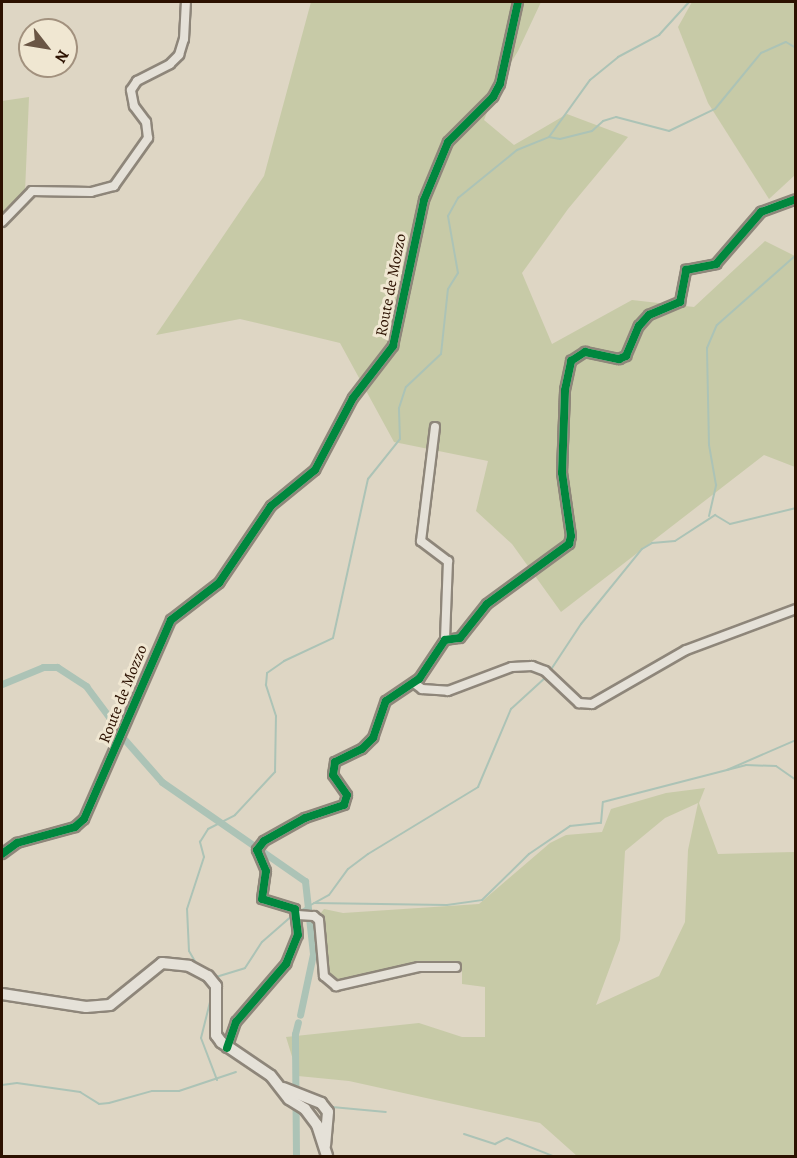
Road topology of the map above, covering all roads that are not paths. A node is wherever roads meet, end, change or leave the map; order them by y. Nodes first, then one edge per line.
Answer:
1 (186, 2) edge
2 (516, 5) edge
3 (795, 199) edge
4 (2, 222) edge
5 (435, 427) dead end
6 (795, 609) edge
7 (445, 640) junction
8 (414, 683) junction
9 (2, 854) edge
10 (297, 912) junction
11 (456, 967) dead end
12 (2, 994) edge
13 (227, 1048) junction
14 (277, 1085) junction
15 (315, 1099) junction
16 (305, 1109) junction
17 (326, 1151) edge

1 - 4 street
2 - 9 street, Route de Mozzo
3 - 7 street
5 - 7 street
6 - 8 street
7 - 8 street
8 - 10 street
10 - 11 street
10 - 13 street
12 - 13 street
13 - 14 street
14 - 15 street
14 - 16 street
15 - 16 street
15 - 17 street
16 - 17 street

